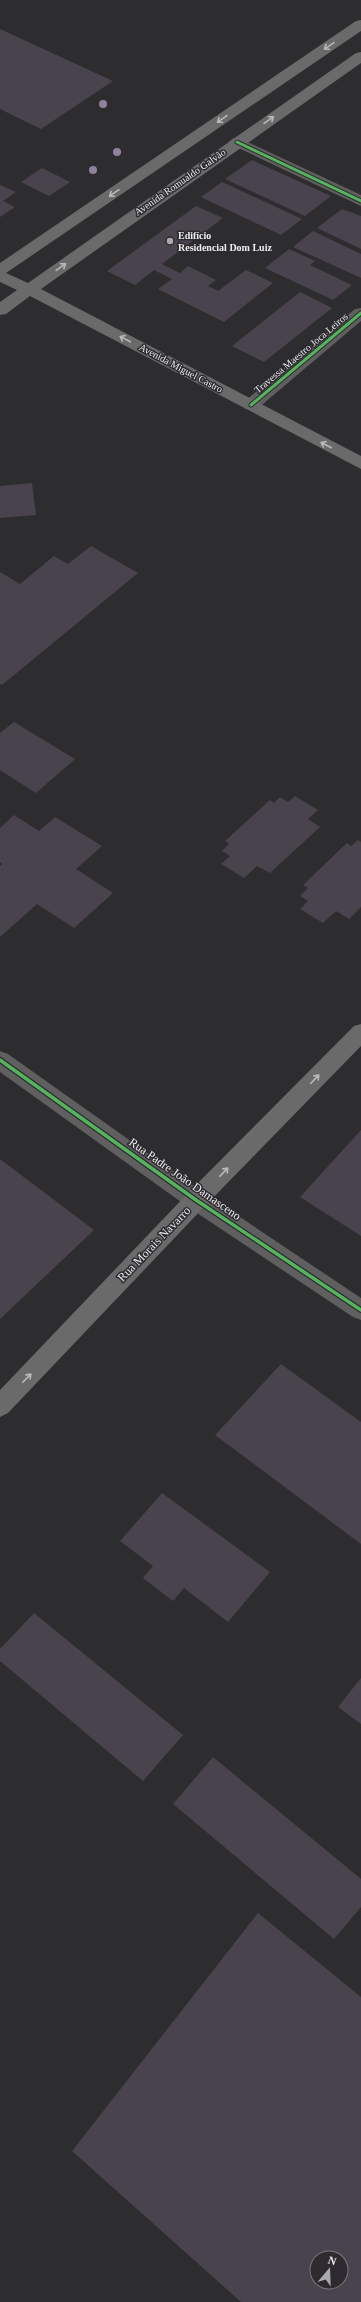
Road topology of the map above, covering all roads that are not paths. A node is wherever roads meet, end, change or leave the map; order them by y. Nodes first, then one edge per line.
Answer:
1 (358, 29) edge
2 (361, 56) edge
3 (237, 142) junction
4 (361, 200) edge
5 (0, 270) edge
6 (0, 276) edge
7 (29, 289) junction
8 (0, 310) edge
9 (361, 313) edge
10 (251, 405) junction
11 (361, 463) edge
12 (361, 1032) edge
13 (0, 1060) edge
14 (196, 1200) junction
15 (361, 1310) edge
16 (0, 1406) edge

1 -> 5 main road
3 -> 2 main road, Avenida Romualdo Galvão
3 - 4 street
7 -> 3 main road, Avenida Romualdo Galvão
6 - 7 main road, Avenida Miguel Castro
7 - 8 main road, Avenida Romualdo Galvão
10 -> 7 main road, Avenida Miguel Castro
9 - 10 street, Travessa Maestro Joca Leiros
11 -> 10 main road, Avenida Miguel Castro
14 -> 12 main road, Rua Morais Navarro
13 - 14 street, Rua Padre João Damasceno
14 - 15 street, Rua Padre João Damasceno
16 -> 14 main road, Rua Morais Navarro

